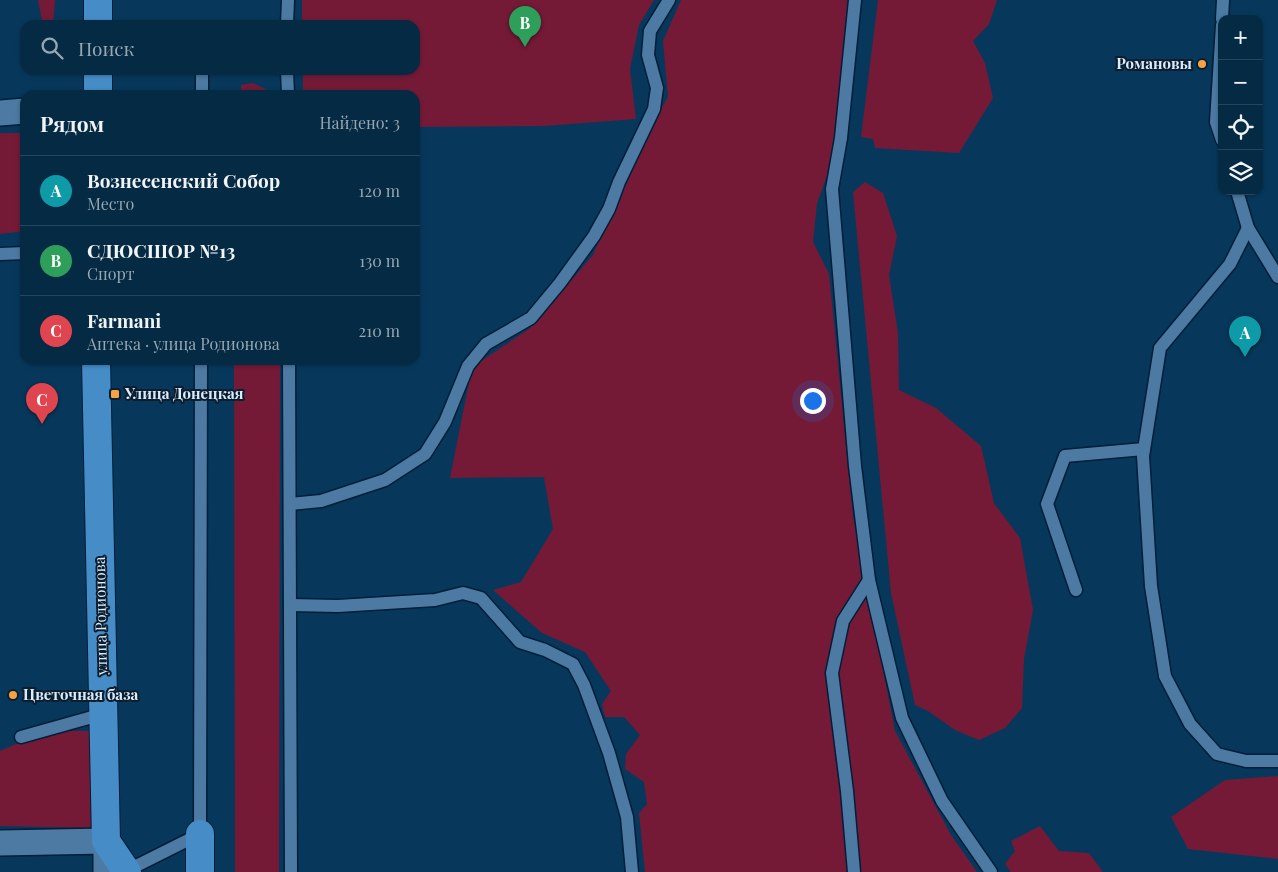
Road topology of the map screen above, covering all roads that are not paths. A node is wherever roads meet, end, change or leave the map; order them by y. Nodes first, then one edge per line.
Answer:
1 (98, 0) edge
2 (288, 0) edge
3 (669, 0) edge
4 (855, 0) edge
5 (1223, 0) edge
6 (1222, 15) edge
7 (98, 20) edge
8 (287, 20) edge
9 (1220, 60) edge
10 (98, 75) edge
11 (202, 75) edge
12 (288, 75) edge
13 (98, 90) edge
14 (202, 90) edge
15 (288, 90) edge
16 (20, 111) edge
17 (0, 113) edge
18 (1218, 128) edge
19 (1238, 195) edge
20 (1248, 228) junction
21 (20, 253) edge
22 (0, 254) edge
23 (1278, 277) edge
24 (96, 365) edge
25 (201, 365) edge
26 (289, 365) edge
27 (1144, 449) junction
28 (290, 504) junction
29 (869, 580) junction
30 (1076, 590) dead end
31 (290, 605) junction
32 (103, 714) junction
33 (22, 737) dead end
34 (1278, 761) edge
35 (200, 834) junction
36 (106, 841) junction
37 (0, 843) edge
38 (120, 872) edge
39 (200, 872) edge
40 (291, 872) edge
41 (632, 872) edge
42 (854, 872) edge
43 (991, 872) edge

1 - 7 main road
2 - 8 lane
3 - 28 lane
4 - 29 lane
5 - 6 lane
9 - 18 lane
10 - 13 main road
11 - 14 lane
12 - 15 lane
16 - 17 street
19 - 20 lane
20 - 23 lane
20 - 27 lane
21 - 22 lane
24 - 32 main road, улица Родионова
25 - 35 lane
26 - 28 lane
27 - 30 lane
27 - 34 lane
28 - 31 lane
29 - 42 lane
29 - 43 lane
31 - 40 lane
31 - 41 lane
32 - 33 lane
32 - 36 main road, улица Родионова
35 - 38 lane
35 - 39 main road
36 - 37 street
36 - 38 main road

